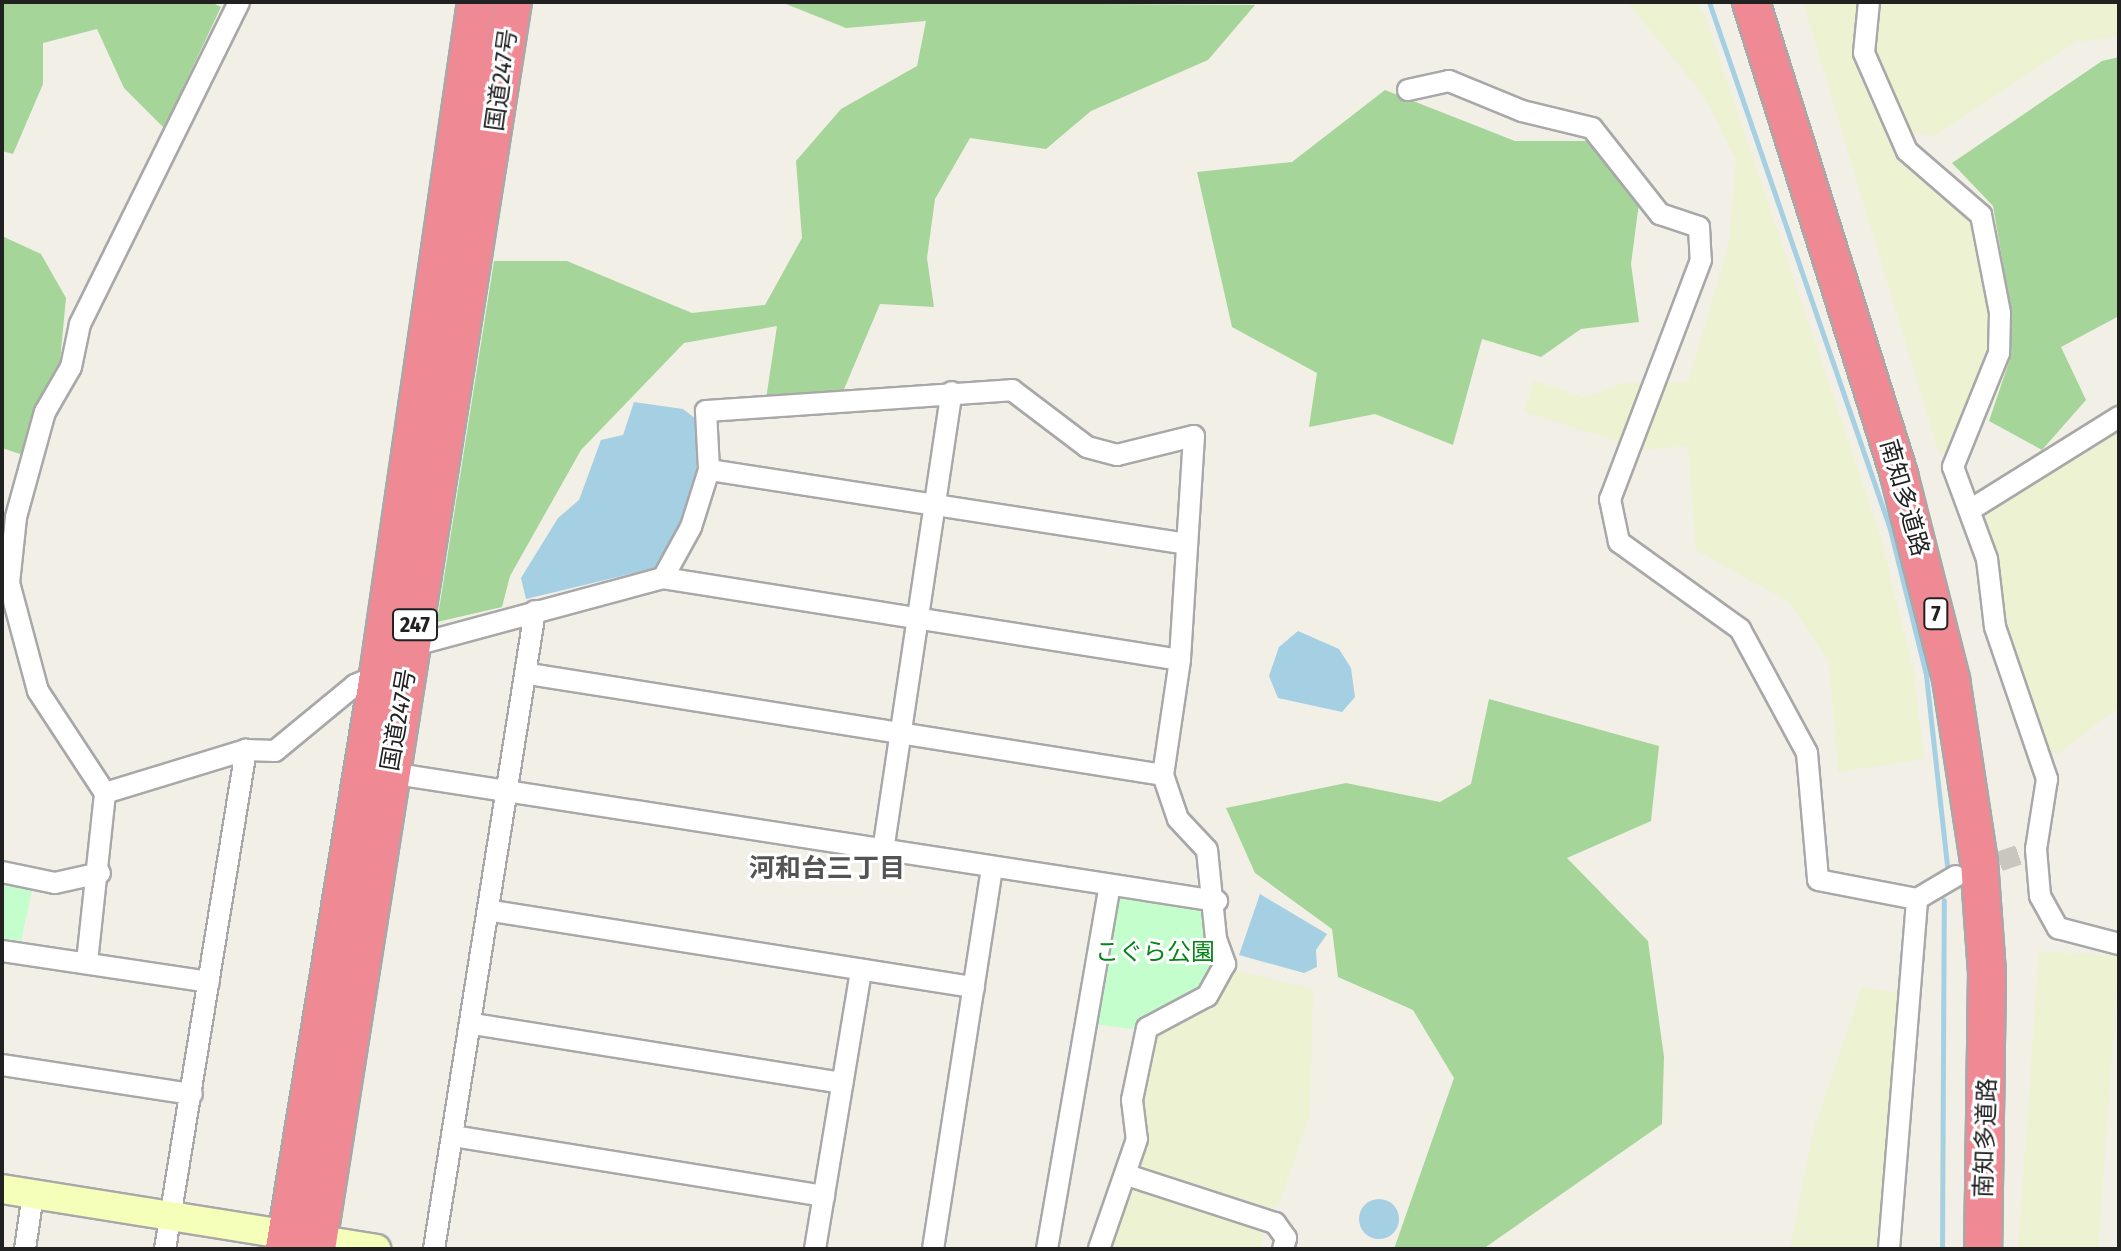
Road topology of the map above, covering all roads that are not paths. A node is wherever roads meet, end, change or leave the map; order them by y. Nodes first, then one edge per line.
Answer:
1 (239, 2) edge
2 (476, 2) edge
3 (513, 2) edge
4 (1751, 2) edge
5 (1775, 2) edge
6 (1869, 2) edge
7 (1408, 90) dead end
8 (952, 392) junction
9 (2119, 417) edge
10 (709, 470) junction
11 (935, 504) junction
12 (1970, 510) junction
13 (1186, 544) junction
14 (663, 578) junction
15 (535, 611) junction
16 (918, 619) junction
17 (411, 646) junction
18 (1180, 660) junction
19 (529, 674) junction
20 (378, 675) junction
21 (901, 732) junction
22 (246, 750) junction
23 (390, 773) junction
24 (1163, 775) junction
25 (509, 792) junction
26 (105, 793) junction
27 (883, 851) junction
28 (992, 868) junction
29 (2, 872) edge
30 (100, 873) junction
31 (1956, 876) tunnel mouth
32 (1110, 885) junction
33 (1917, 899) junction
34 (1217, 901) junction
35 (492, 911) junction
36 (2119, 944) edge
37 (2, 951) edge
38 (87, 962) junction
39 (861, 970) junction
40 (209, 982) junction
41 (974, 987) junction
42 (473, 1024) junction
43 (2, 1065) edge
44 (842, 1083) junction
45 (192, 1094) junction
46 (453, 1136) junction
47 (1127, 1175) junction
48 (2, 1189) edge
49 (33, 1194) junction
50 (824, 1196) junction
51 (170, 1215) junction
52 (302, 1243) edge
53 (25, 1249) edge
54 (165, 1249) edge
55 (376, 1249) edge
56 (434, 1249) edge
57 (815, 1249) edge
58 (933, 1249) edge
59 (1047, 1249) edge
60 (1099, 1249) edge
61 (1283, 1249) edge
62 (1889, 1249) edge
63 (1983, 1249) edge
64 (2007, 1249) edge

1 - 26 street
2 - 20 highway, 国道247号 / 247
3 - 17 highway, 国道247号 / 247
4 - 63 highway, 南知多道路 / 7
5 - 64 highway, 南知多道路 / 7
6 - 12 street
7 - 33 street
8 - 10 street
8 - 11 street
8 - 13 street
9 - 12 street
10 - 11 street
10 - 14 street
11 - 13 street
11 - 16 street
12 - 36 street
13 - 18 street
14 - 15 street
14 - 16 street
15 - 17 street
15 - 19 street
16 - 18 street
16 - 21 street
17 - 23 highway, 国道247号 / 247
18 - 24 street
19 - 21 street
19 - 25 street
20 - 22 street
20 - 52 highway, 国道247号 / 247
21 - 24 street
21 - 27 street
22 - 26 street
22 - 40 street
23 - 25 street
23 - 52 highway, 国道247号 / 247
24 - 34 street
25 - 27 street
25 - 35 street
26 - 30 street
27 - 28 street
28 - 32 street
28 - 41 street
29 - 30 street
30 - 38 street
31 - 33 street
32 - 34 street
32 - 59 street
33 - 62 street
34 - 47 street
35 - 39 street
35 - 42 street
37 - 38 street
38 - 40 street
39 - 41 street
39 - 44 street
40 - 45 street
41 - 58 street
42 - 44 street
42 - 46 street
43 - 45 street
44 - 50 street
45 - 51 street
46 - 50 street
46 - 56 street
47 - 60 street
47 - 61 street
48 - 49 street
49 - 51 street
49 - 53 street
50 - 57 street
51 - 52 street
51 - 54 street
52 - 55 street

